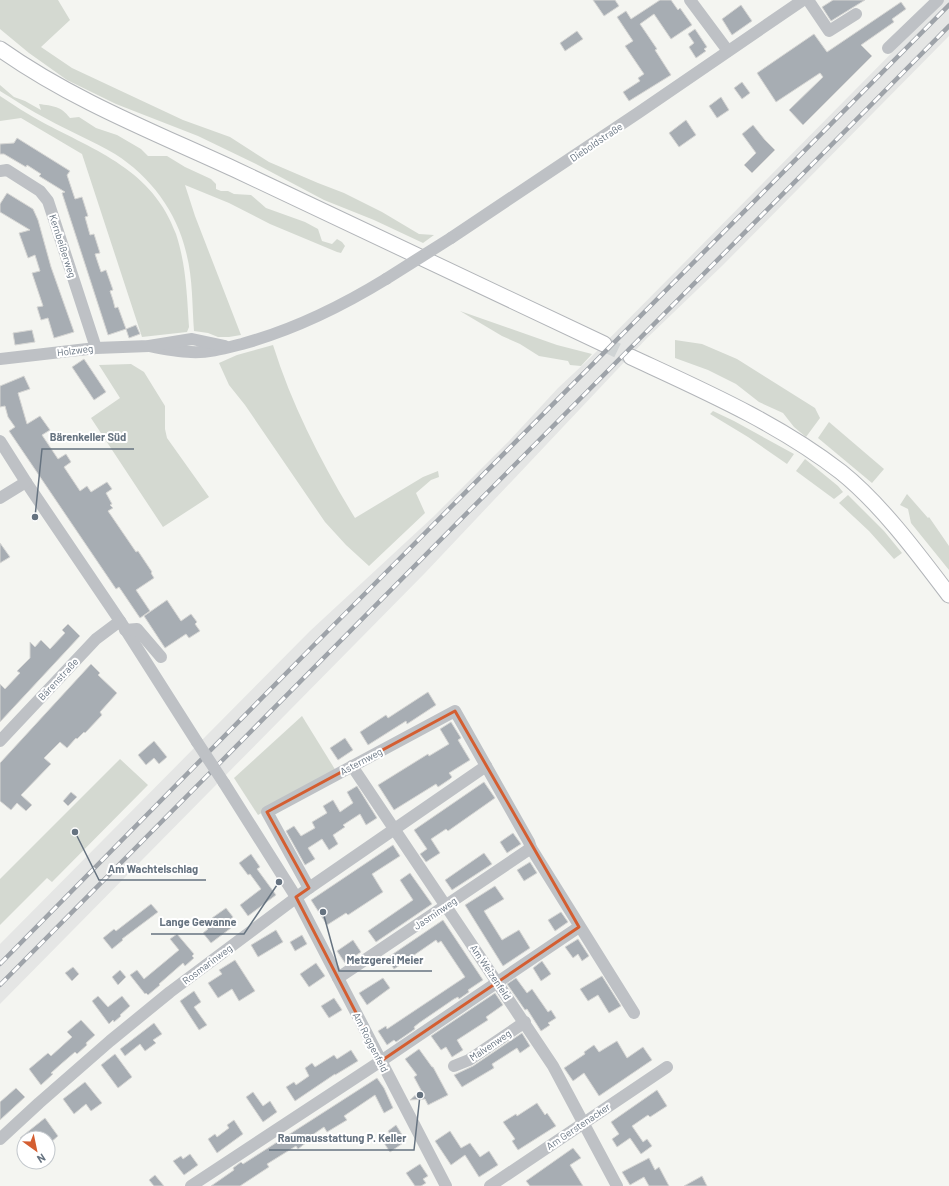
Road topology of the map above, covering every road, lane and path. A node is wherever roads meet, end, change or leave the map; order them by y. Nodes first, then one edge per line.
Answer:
1 (690, 0) edge
2 (803, 0) edge
3 (808, 0) edge
4 (938, 0) edge
5 (856, 14) dead end
6 (888, 48) dead end
7 (0, 49) edge
8 (728, 51) junction
9 (0, 171) edge
10 (243, 343) joint
11 (604, 344) tunnel mouth
12 (96, 348) junction
13 (631, 357) tunnel mouth
14 (0, 359) edge
15 (0, 441) edge
16 (26, 482) junction
17 (0, 498) edge
18 (949, 595) edge
19 (122, 626) junction
20 (161, 658) dead end
21 (0, 741) edge
22 (352, 766) junction
23 (486, 766) junction
24 (394, 830) junction
25 (531, 848) junction
26 (309, 888) junction
27 (296, 897) junction
28 (446, 906) junction
29 (579, 927) junction
30 (338, 978) junction
31 (498, 982) junction
32 (634, 1013) dead end
33 (525, 1022) junction
34 (381, 1061) junction
35 (454, 1066) dead end
36 (667, 1067) dead end
37 (583, 1122) junction
38 (0, 1139) edge
39 (191, 1186) edge
40 (446, 1186) edge
41 (490, 1186) edge
42 (616, 1186) edge

1 - 8 street
2 - 8 street, Dieboldstraße
3 - 5 street
4 - 6 street
7 - 11 main road
8 - 10 street, Dieboldstraße, bridge
9 - 12 street, Kernbeißerweg
10 - 12 street, Holzweg
12 - 14 street, Holzweg
13 - 18 main road
15 - 16 street, Am Roggenfeld
16 - 17 street
16 - 19 street, Am Roggenfeld
19 - 20 street
19 - 21 street, Bärenstraße
19 - 27 street, Am Roggenfeld, bridge
22 - 23 street, Asternweg
22 - 24 street, Am Weizenfeld
22 - 26 street, Asternweg
23 - 24 street, Rosmarinweg
23 - 25 street
24 - 26 street, Rosmarinweg
24 - 28 street, Am Weizenfeld
25 - 28 street, Jasminweg
25 - 29 street
26 - 27 street, Rosmarinweg
27 - 30 street, Am Roggenfeld
27 - 38 street, Rosmarinweg
28 - 30 street, Jasminweg
28 - 31 street, Am Weizenfeld
29 - 31 street
29 - 32 street
30 - 34 street, Am Roggenfeld
31 - 33 street, Am Weizenfeld
31 - 34 street
33 - 35 street, Malvenweg
33 - 37 street, Am Weizenfeld
34 - 39 street
34 - 40 street, Am Roggenfeld
36 - 37 street, Am Gerstenacker
37 - 41 street, Am Gerstenacker
37 - 42 street, Am Weizenfeld

